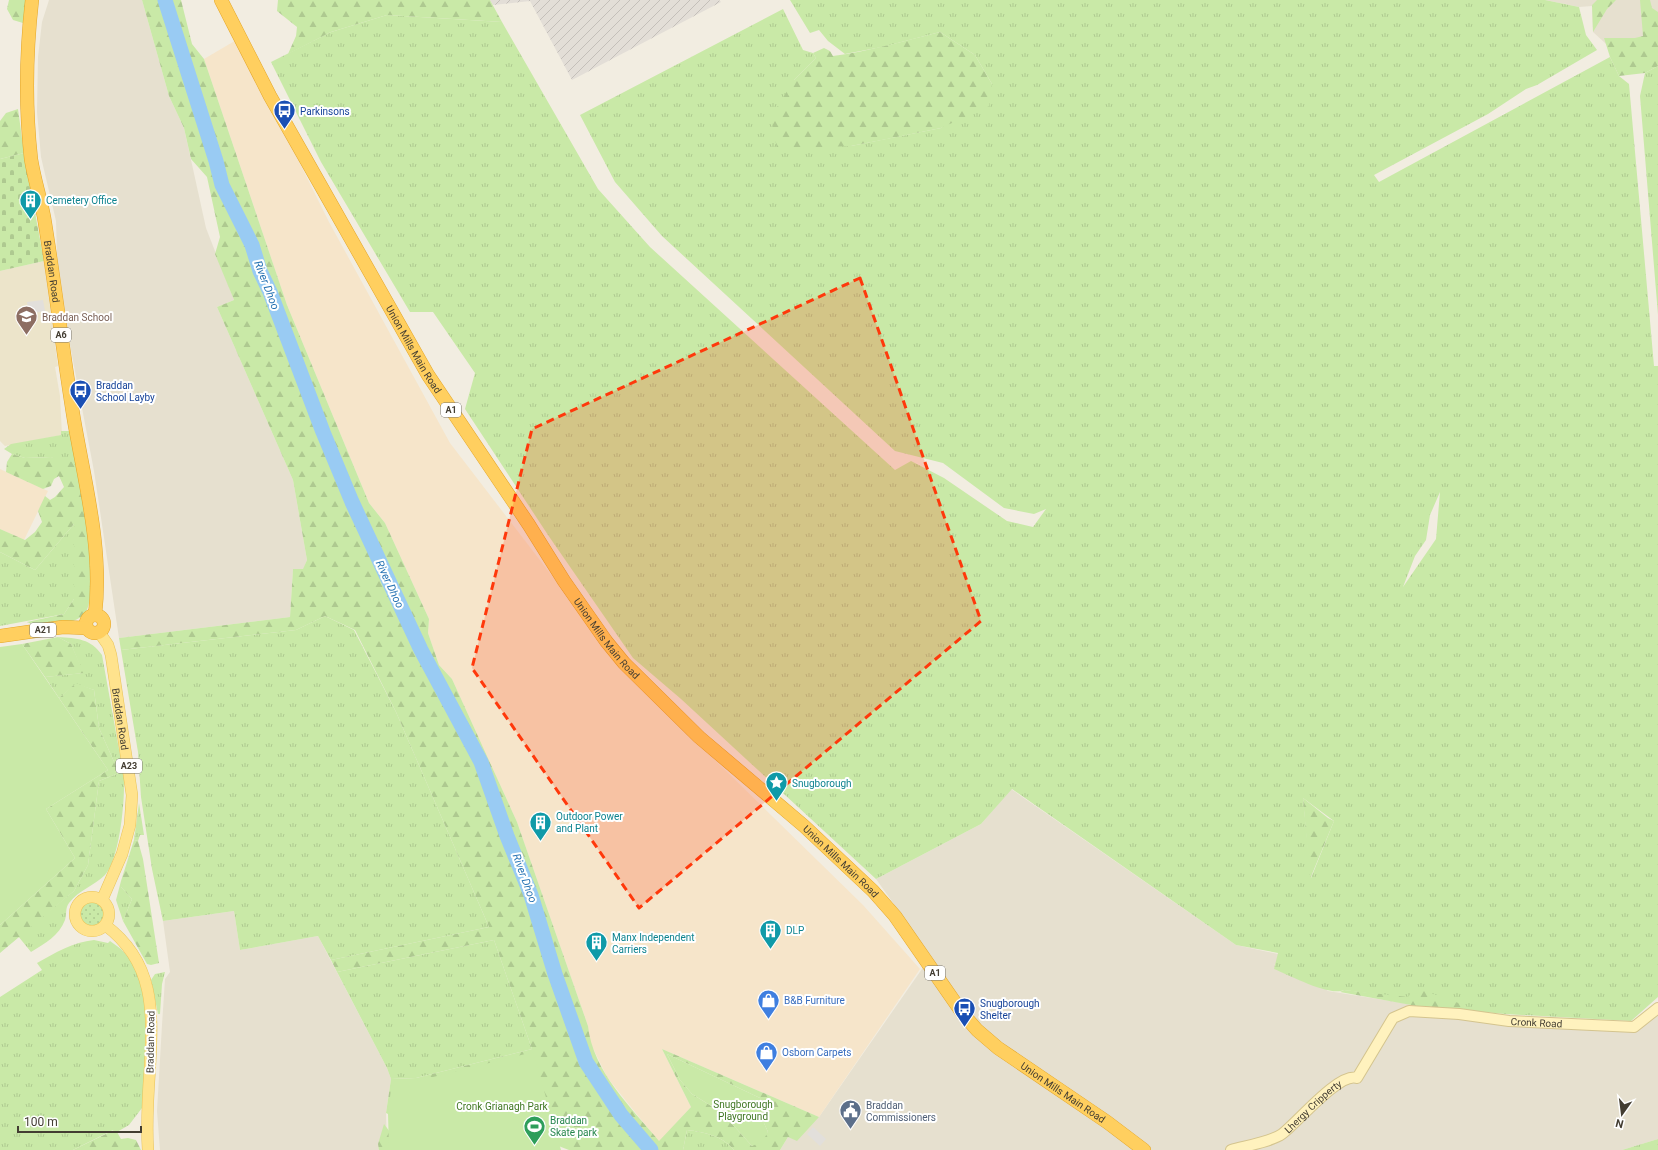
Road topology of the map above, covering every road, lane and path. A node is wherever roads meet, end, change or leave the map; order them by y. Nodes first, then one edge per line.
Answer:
1 (32, 0) edge
2 (221, 0) edge
3 (92, 630) junction
4 (0, 636) edge
5 (102, 900) junction
6 (105, 925) junction
7 (1658, 1008) edge
8 (1409, 1011) joint
9 (148, 1150) edge
10 (1144, 1150) edge
11 (1231, 1150) edge

1 - 3 highway, Braddan Road / A6
2 - 10 highway, Union Mills Main Road / A1
3 - 4 highway, A21
3 - 5 main road, Braddan Road / A23
5 - 6 main road
5 - 6 main road
6 - 9 main road, Braddan Road
7 - 8 main road, Cronk Road
8 - 11 main road, Lhergy Cripperty

